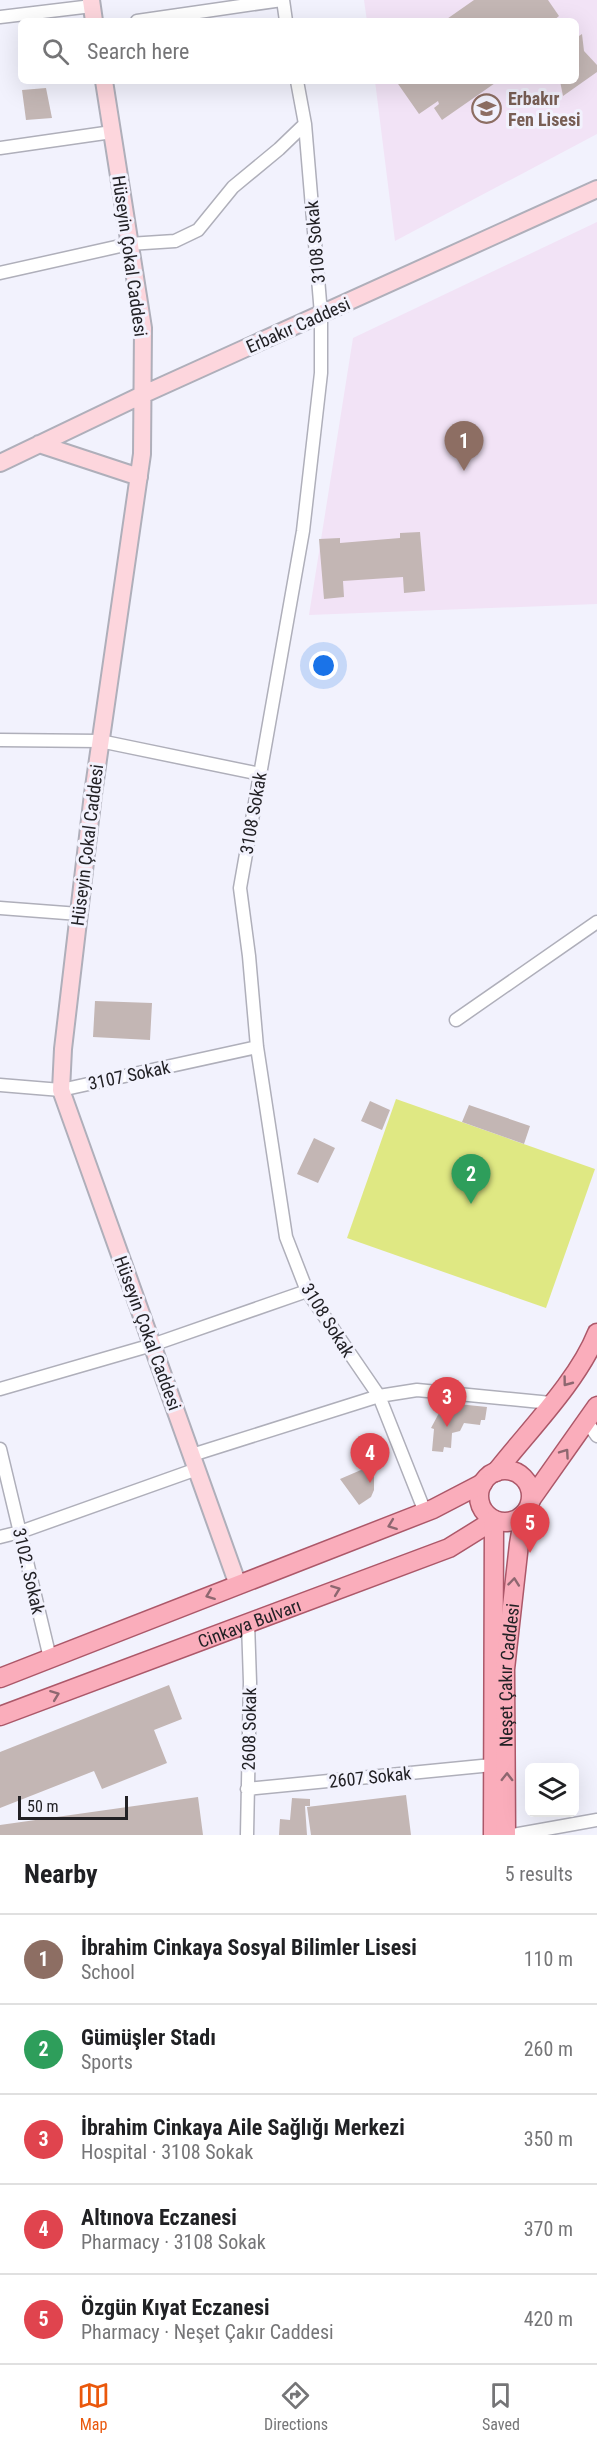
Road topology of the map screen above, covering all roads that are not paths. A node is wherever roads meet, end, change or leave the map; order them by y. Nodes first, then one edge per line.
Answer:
1 (282, 0) edge
2 (92, 9) edge
3 (0, 17) edge
4 (158, 18) edge
5 (285, 18) edge
6 (104, 84) edge
7 (298, 84) edge
8 (305, 124) junction
9 (112, 132) junction
10 (0, 148) edge
11 (597, 189) edge
12 (129, 244) junction
13 (0, 273) edge
14 (321, 314) junction
15 (142, 395) junction
16 (39, 444) junction
17 (0, 463) edge
18 (139, 477) junction
19 (0, 740) edge
20 (100, 741) junction
21 (260, 774) junction
22 (0, 908) edge
23 (79, 914) junction
24 (597, 922) edge
25 (456, 1020) dead end
26 (257, 1047) junction
27 (0, 1085) edge
28 (61, 1090) junction
29 (307, 1291) junction
30 (597, 1333) edge
31 (152, 1345) junction
32 (0, 1389) edge
33 (379, 1396) junction
34 (551, 1403) junction
35 (597, 1406) edge
36 (592, 1429) edge
37 (0, 1449) edge
38 (195, 1462) junction
39 (489, 1477) junction
40 (528, 1506) junction
41 (425, 1512) junction
42 (494, 1520) junction
43 (20, 1532) junction
44 (0, 1537) edge
45 (238, 1585) junction
46 (248, 1623) junction
47 (50, 1658) junction
48 (0, 1678) edge
49 (0, 1716) edge
50 (492, 1765) junction
51 (247, 1789) junction
52 (597, 1821) edge
53 (247, 1835) edge
54 (493, 1835) edge
55 (506, 1835) edge
56 (513, 1835) edge

1 - 4 street
1 - 5 street
2 - 3 street
6 - 9 street, Hüseyin Çokal Caddesi
7 - 8 street, 3108 Sokak
8 - 12 street
8 - 14 street, 3108 Sokak
9 - 10 street
9 - 12 street, Hüseyin Çokal Caddesi
11 - 14 street, Erbakır Caddesi
12 - 13 street
12 - 15 street, Hüseyin Çokal Caddesi
14 - 15 street, Erbakır Caddesi
14 - 21 street, 3108 Sokak
15 - 16 street, Erbakır Caddesi
15 - 18 street, Hüseyin Çokal Caddesi
16 - 17 street, Erbakır Caddesi
16 - 18 street
18 - 20 street, Hüseyin Çokal Caddesi
19 - 20 street
20 - 21 street
20 - 23 street, Hüseyin Çokal Caddesi
21 - 26 street, 3108 Sokak
22 - 23 street
23 - 28 street, Hüseyin Çokal Caddesi
24 - 25 street
26 - 28 street, 3107 Sokak
26 - 29 street, 3108 Sokak
27 - 28 street, 3107 Sokak
28 - 31 street, Hüseyin Çokal Caddesi
29 - 31 street
29 - 33 street, 3108 Sokak
30 -> 34 main road
31 - 32 street
31 - 38 street, Hüseyin Çokal Caddesi
33 - 34 street
33 - 38 street
33 - 41 street, 3108 Sokak
34 - 39 main road
35 - 36 main road
40 -> 36 main road
37 - 43 street, 3102. Sokak
38 - 43 street
38 - 45 street, Hüseyin Çokal Caddesi
39 - 40 main road
39 - 41 main road
39 - 42 main road
40 - 42 main road
55 -> 40 main road, Neşet Çakır Caddesi
41 -> 45 main road
46 -> 42 main road, Cinkaya Bulvarı
42 - 50 main road, Neşet Çakır Caddesi
43 - 44 street
43 - 47 street, 3102. Sokak
45 -> 47 main road
49 -> 46 main road, Cinkaya Bulvarı
46 - 51 street, 2608 Sokak
47 - 48 main road
50 - 51 street, 2607 Sokak
50 - 54 main road, Neşet Çakır Caddesi
51 - 53 street, 2608 Sokak
52 - 56 street

